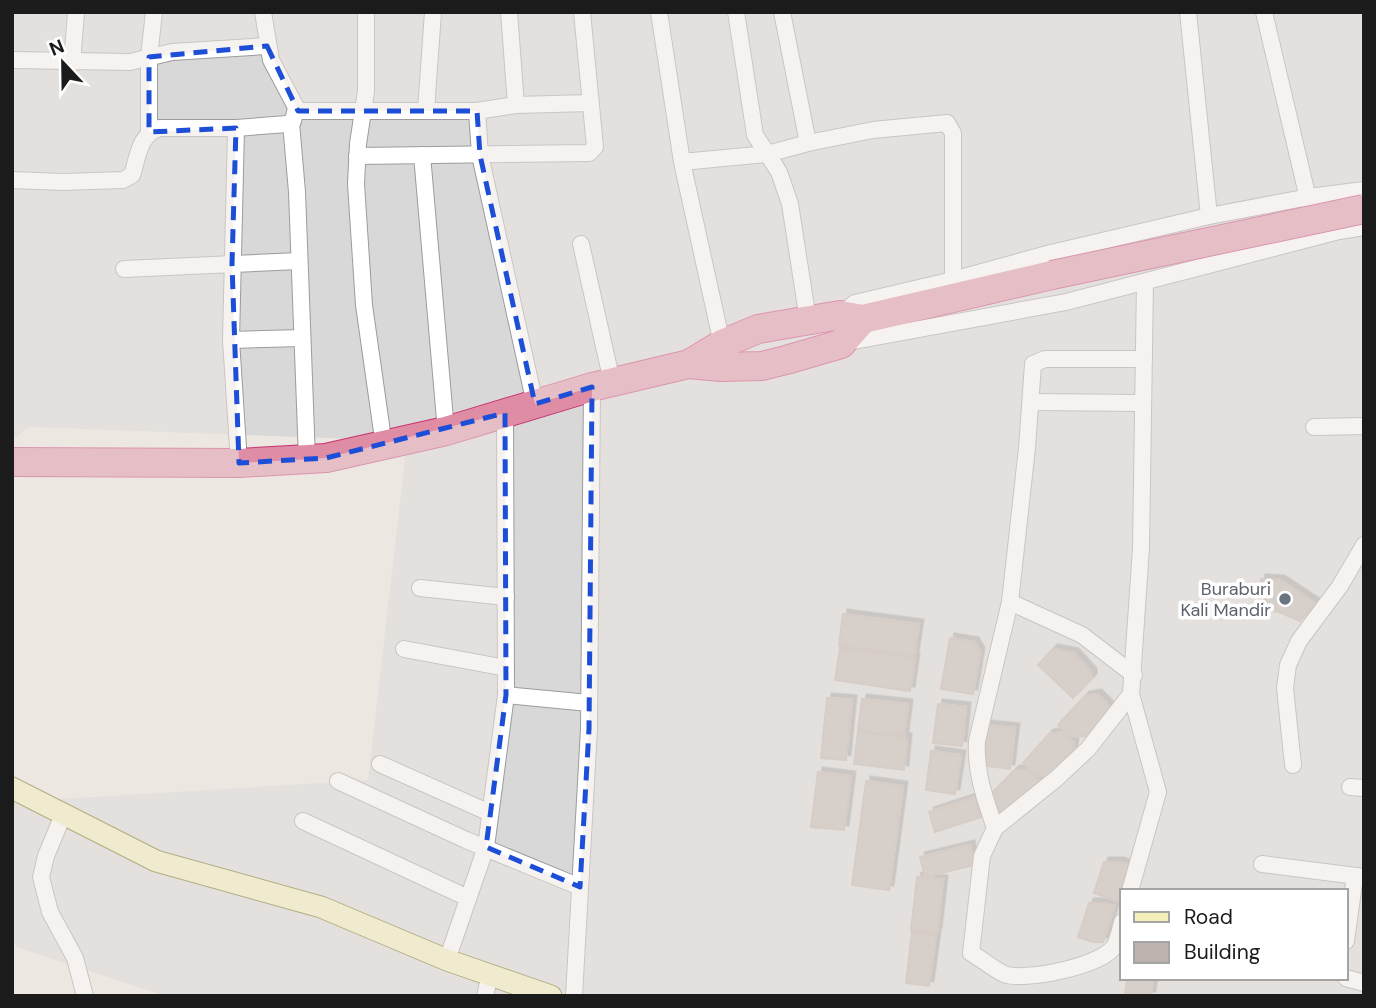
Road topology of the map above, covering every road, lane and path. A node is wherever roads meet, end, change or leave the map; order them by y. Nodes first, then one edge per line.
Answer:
1 (76, 12) edge
2 (154, 12) edge
3 (263, 12) edge
4 (366, 12) edge
5 (433, 12) edge
6 (509, 12) edge
7 (582, 12) edge
8 (659, 12) edge
9 (736, 12) edge
10 (782, 12) edge
11 (1188, 12) edge
12 (1264, 12) edge
13 (267, 46) junction
14 (149, 57) junction
15 (12, 60) edge
16 (72, 63) junction
17 (590, 103) junction
18 (516, 105) junction
19 (362, 110) junction
20 (426, 110) junction
21 (477, 111) junction
22 (295, 117) junction
23 (236, 128) junction
24 (149, 132) junction
25 (807, 143) junction
26 (767, 154) junction
27 (422, 155) junction
28 (480, 155) junction
29 (357, 156) junction
30 (682, 162) junction
31 (12, 180) edge
32 (1364, 190) edge
33 (1308, 197) junction
34 (1364, 209) edge
35 (1209, 216) junction
36 (1364, 227) edge
37 (1315, 238) junction
38 (581, 244) dead end
39 (299, 261) junction
40 (232, 264) junction
41 (124, 269) dead end
42 (953, 280) junction
43 (1145, 282) junction
44 (851, 317) junction
45 (808, 320) junction
46 (777, 325) junction
47 (302, 338) junction
48 (231, 340) junction
49 (722, 344) junction
50 (841, 344) junction
51 (1144, 359) junction
52 (786, 360) junction
53 (689, 363) junction
54 (602, 384) junction
55 (1032, 402) junction
56 (1143, 403) junction
57 (535, 404) junction
58 (505, 413) junction
59 (1364, 426) edge
60 (1314, 427) dead end
61 (446, 431) junction
62 (384, 446) junction
63 (307, 460) junction
64 (12, 462) edge
65 (239, 463) junction
66 (1364, 545) edge
67 (421, 588) dead end
68 (506, 597) junction
69 (1010, 602) junction
70 (404, 649) dead end
71 (506, 668) junction
72 (1134, 675) junction
73 (1131, 694) junction
74 (506, 695) junction
75 (589, 703) junction
76 (380, 764) dead end
77 (1293, 765) dead end
78 (338, 781) dead end
79 (12, 788) edge
80 (491, 813) junction
81 (64, 815) junction
82 (303, 821) dead end
83 (995, 828) junction
84 (486, 847) junction
85 (1262, 864) dead end
86 (1359, 877) edge
87 (580, 887) junction
88 (1131, 889) edge
89 (468, 898) junction
90 (1120, 928) edge
91 (1348, 931) edge
92 (447, 960) junction
93 (488, 986) edge
94 (85, 996) edge
95 (551, 996) edge
96 (574, 996) edge

1 - 16 street
2 - 14 street
3 - 13 street
4 - 19 street
5 - 20 street
6 - 18 street
7 - 17 street
8 - 30 street
9 - 26 street
10 - 25 street
11 - 35 street
12 - 33 street
13 - 14 street
13 - 22 street
14 - 16 street
14 - 24 street
15 - 16 street
17 - 18 street
17 - 28 street
18 - 21 street
19 - 20 street
19 - 22 street
19 - 29 street
20 - 21 street
21 - 28 street
22 - 23 street
22 - 39 street
23 - 24 street
23 - 40 street
24 - 31 street
25 - 26 street
25 - 42 street
26 - 30 street
26 - 45 street
27 - 28 street
27 - 29 street
27 - 61 street
28 - 57 street
29 - 62 street
30 - 49 street
32 - 33 street
33 - 35 street
33 - 37 street
34 - 44 highway, bridge
35 - 42 street
36 - 37 street
37 - 43 street
38 - 54 street
39 - 40 street
39 - 47 street
40 - 41 street
40 - 48 street
42 - 44 street
43 - 50 street
43 - 51 street
44 - 45 highway
44 - 50 highway
45 - 46 highway
46 - 49 highway
46 - 52 highway
47 - 48 street
47 - 63 street
48 - 65 street
49 - 53 highway
50 - 52 highway
51 - 55 street
51 - 56 street
52 - 53 highway
53 - 54 highway
54 - 57 highway
54 - 75 street
55 - 56 street
55 - 69 street
56 - 72 street
57 - 58 highway
58 - 61 highway
58 - 68 street
59 - 60 street
61 - 62 highway
62 - 63 highway
63 - 65 highway
64 - 65 highway
66 - 77 street
67 - 68 street
68 - 71 street
69 - 72 street
69 - 83 street
70 - 71 street
71 - 74 street
72 - 73 street
73 - 83 street
73 - 88 street
74 - 75 street
74 - 80 street
75 - 87 street
76 - 80 street
78 - 84 street
79 - 81 main road
80 - 84 street
81 - 92 main road
81 - 94 street
82 - 89 street
83 - 90 street
84 - 87 street
84 - 89 street
85 - 86 street
86 - 91 street
87 - 96 street
89 - 92 street
92 - 93 main road
93 - 95 main road

